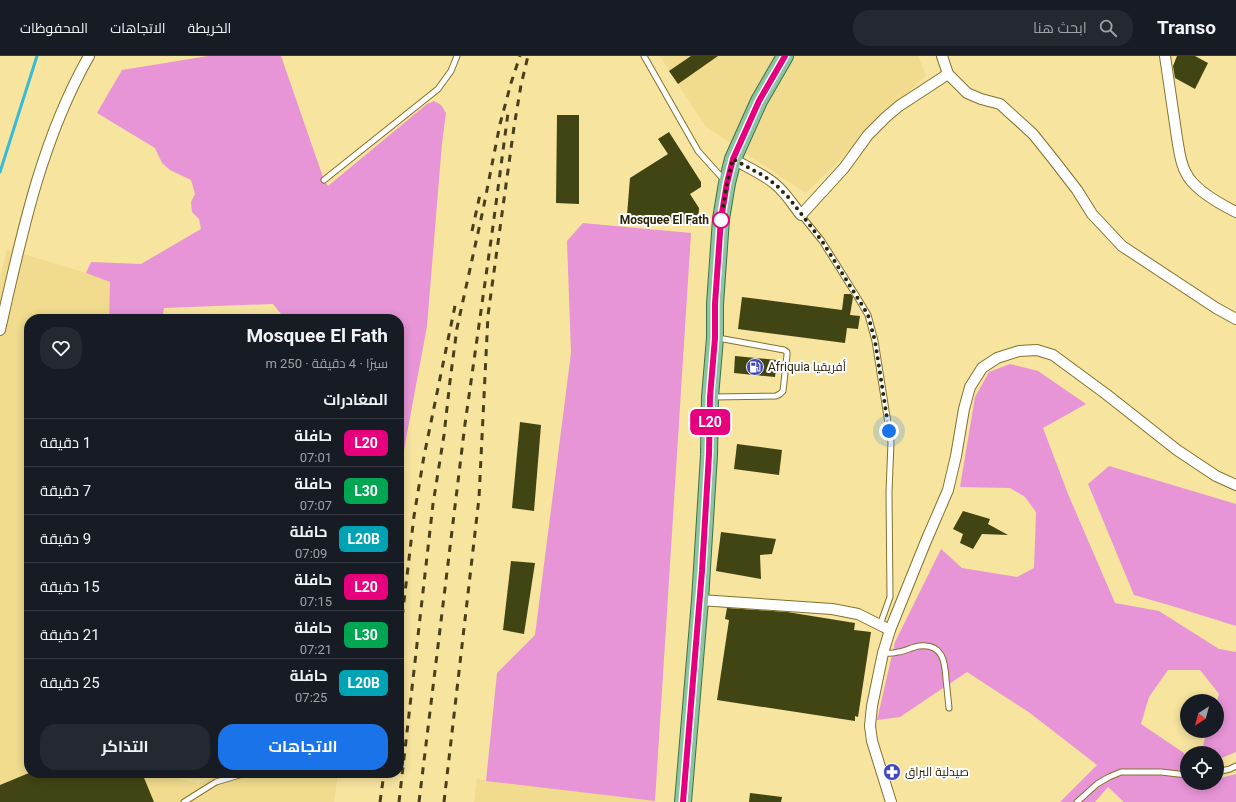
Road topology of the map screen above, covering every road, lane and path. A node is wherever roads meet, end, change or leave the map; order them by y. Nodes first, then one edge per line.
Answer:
1 (89, 56) edge
2 (457, 56) edge
3 (644, 56) edge
4 (785, 56) edge
5 (942, 56) edge
6 (1165, 56) edge
7 (948, 74) junction
8 (733, 159) junction
9 (324, 180) dead end
10 (727, 183) junction
11 (1236, 212) edge
12 (801, 215) junction
13 (1236, 319) edge
14 (0, 330) edge
15 (715, 338) junction
16 (710, 397) junction
17 (1236, 485) edge
18 (700, 600) junction
19 (880, 624) junction
20 (890, 630) junction
21 (883, 653) junction
22 (949, 708) dead end
23 (1236, 766) edge
24 (1224, 770) edge
25 (1180, 774) edge
26 (229, 778) edge
27 (184, 802) edge
28 (684, 802) edge
29 (891, 802) edge
30 (1077, 802) edge

1 - 14 street
2 - 9 lane
3 - 10 lane
4 - 8 main road
5 - 7 street
6 - 11 street
7 - 12 street
7 - 13 street
8 - 10 main road
8 - 12 street
10 - 15 main road
12 - 19 lane
15 - 16 main road
15 - 16 lane
16 - 18 main road
17 - 20 street
18 - 19 street
18 - 28 main road
19 - 20 street
20 - 21 street
21 - 22 lane
21 - 29 street
23 - 24 lane
25 - 30 lane
26 - 27 lane

